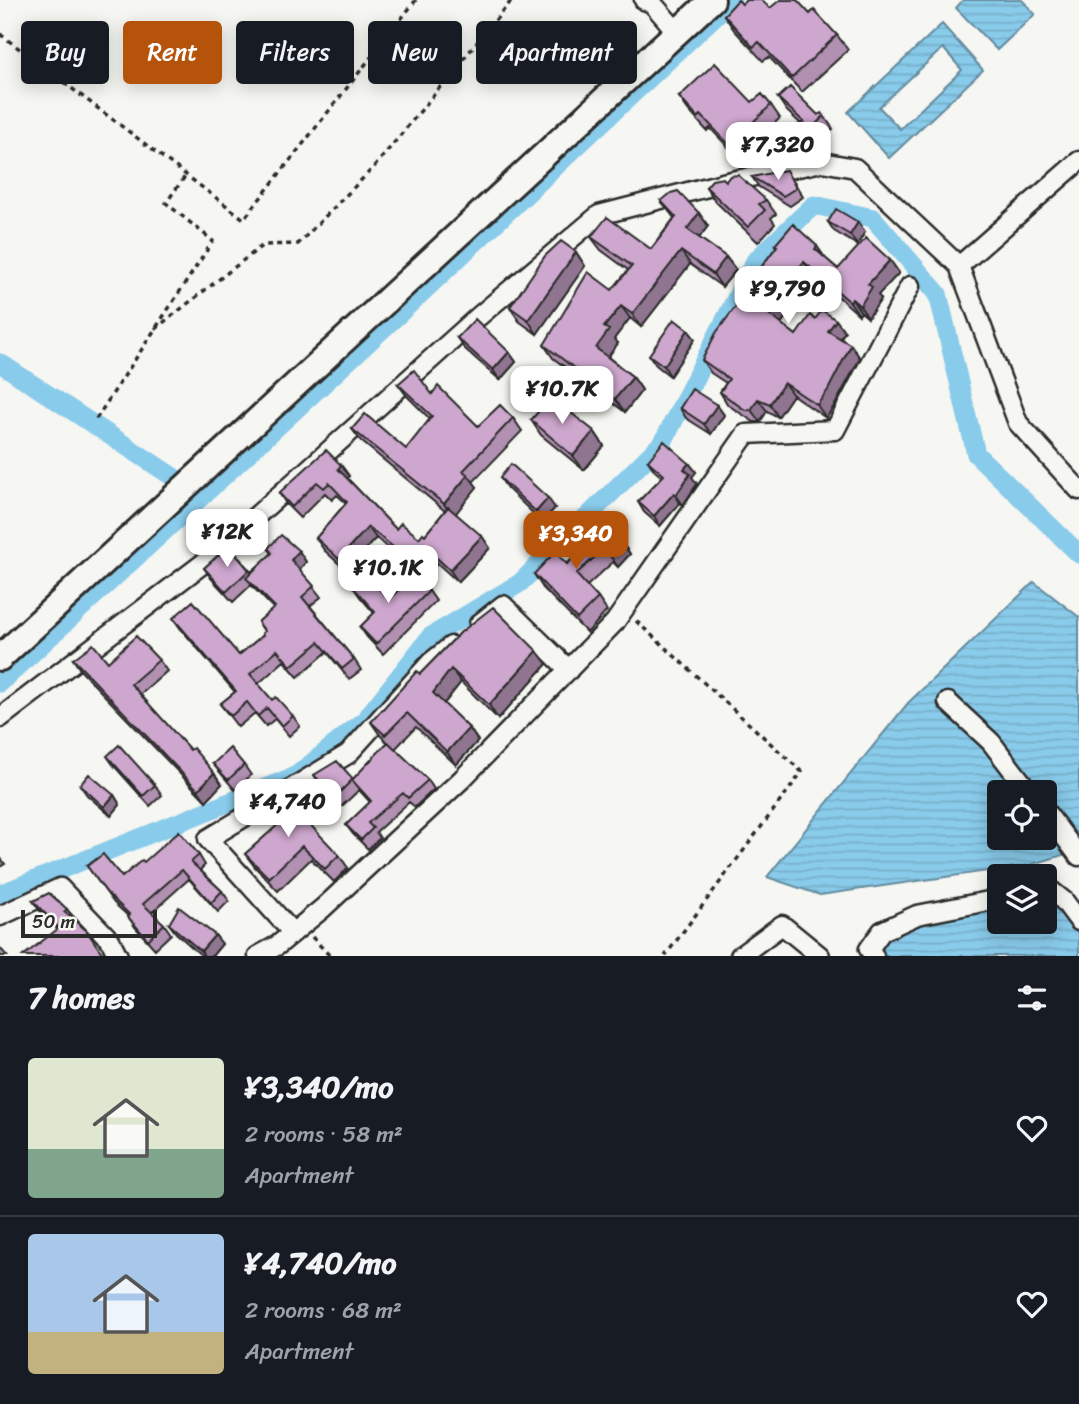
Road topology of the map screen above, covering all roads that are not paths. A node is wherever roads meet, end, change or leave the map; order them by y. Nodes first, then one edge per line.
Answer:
1 (644, 0) edge
2 (712, 0) edge
3 (678, 33) junction
4 (1079, 161) edge
5 (959, 266) junction
6 (910, 286) dead end
7 (1079, 490) edge
8 (0, 658) edge
9 (569, 670) junction
10 (948, 702) dead end
11 (0, 718) edge
12 (1021, 780) edge
13 (1057, 827) edge
14 (1079, 856) edge
15 (1057, 895) edge
16 (987, 901) edge
17 (0, 916) edge
18 (1079, 921) edge
19 (297, 930) junction
20 (118, 956) edge
21 (258, 956) edge
22 (740, 956) edge
23 (820, 956) edge
24 (874, 956) edge

1 - 3 street
2 - 3 street
3 - 8 street
4 - 5 street
5 - 7 street
5 - 11 street
6 - 9 street
9 - 19 street
9 - 19 street
10 - 12 street
13 - 14 street
15 - 18 street
16 - 24 street
17 - 20 street
19 - 21 street
22 - 23 street

